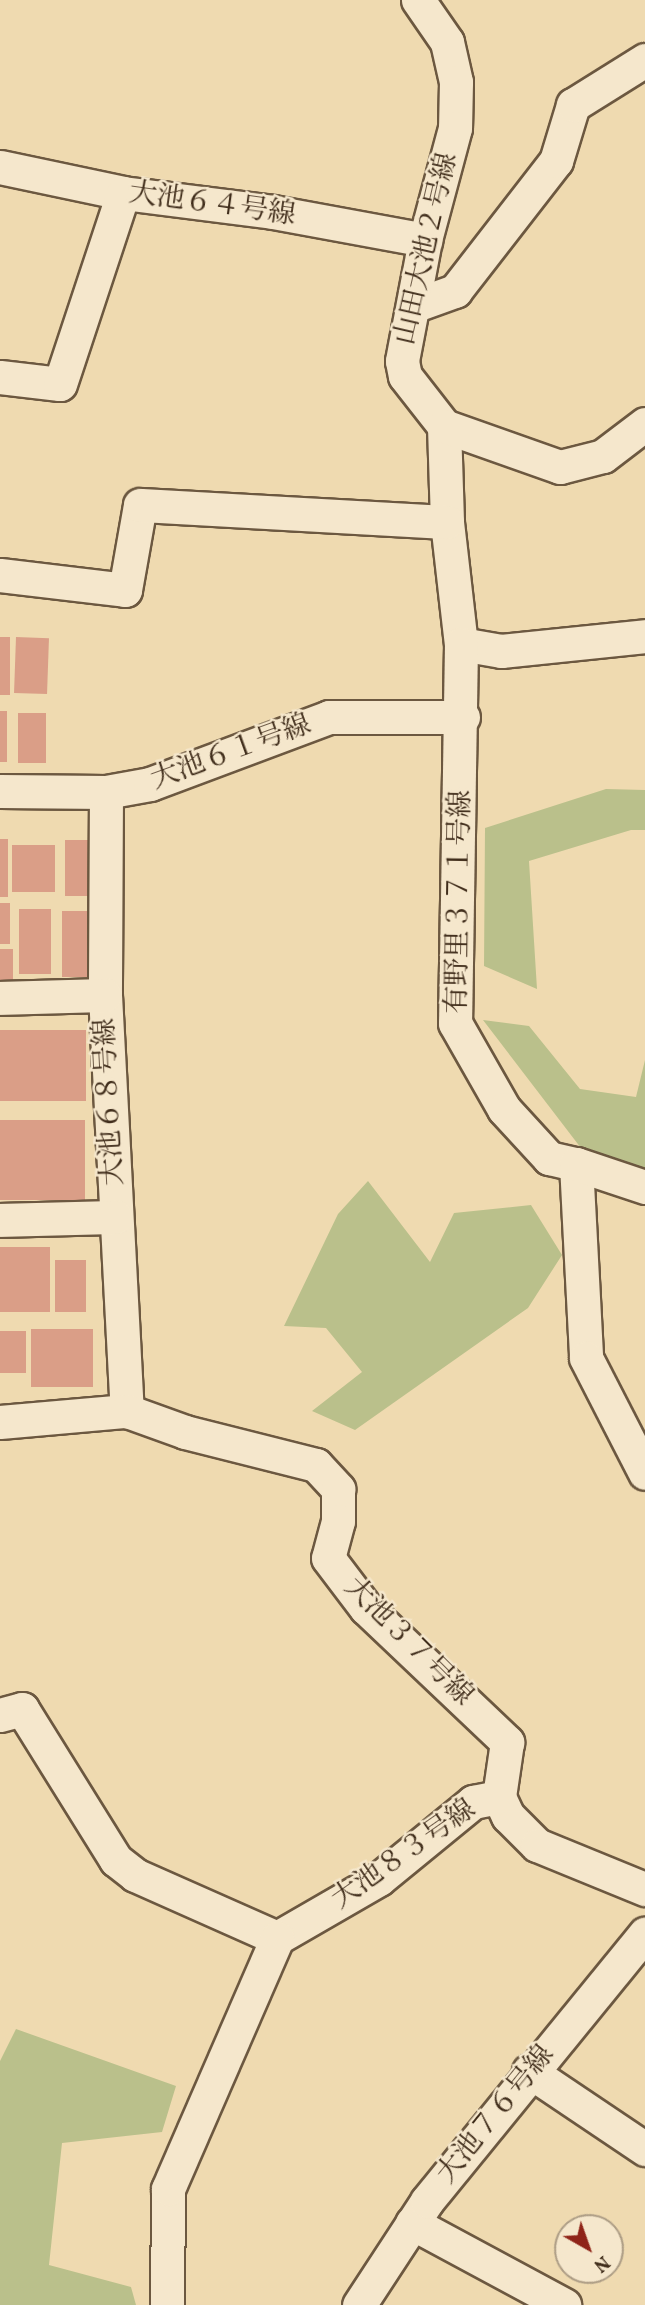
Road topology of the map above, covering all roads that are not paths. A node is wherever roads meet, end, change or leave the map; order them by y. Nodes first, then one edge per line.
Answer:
1 (418, 0) edge
2 (645, 60) edge
3 (0, 167) edge
4 (123, 193) junction
5 (425, 240) junction
6 (413, 306) junction
7 (0, 377) edge
8 (645, 424) edge
9 (444, 426) junction
10 (447, 522) junction
11 (0, 575) edge
12 (645, 636) edge
13 (461, 644) junction
14 (463, 717) junction
15 (0, 791) edge
16 (106, 792) junction
17 (105, 995) junction
18 (0, 998) edge
19 (576, 1164) junction
20 (645, 1187) edge
21 (116, 1217) junction
22 (0, 1220) edge
23 (127, 1412) junction
24 (0, 1422) edge
25 (645, 1473) edge
26 (0, 1715) edge
27 (499, 1797) junction
28 (645, 1889) edge
29 (645, 1934) edge
30 (277, 1938) junction
31 (529, 2071) junction
32 (645, 2149) edge
33 (412, 2223) junction
34 (167, 2305) edge
35 (359, 2305) edge
36 (564, 2305) edge

1 - 5 street, 山田大池２号線
2 - 6 street
3 - 4 street, 大池６４号線
4 - 5 street, 大池６４号線
4 - 7 street
5 - 6 street, 山田大池２号線
6 - 9 street, 山田大池２号線
8 - 9 street
9 - 10 street
10 - 11 street
10 - 13 street
12 - 13 street
13 - 14 street, 有野里３７１号線
14 - 16 street, 大池６１号線
14 - 19 street, 有野里３７１号線
15 - 16 street, 大池６１号線
16 - 17 street, 大池６８号線
17 - 18 street
17 - 21 street, 大池６８号線
19 - 20 street, 有野里３７１号線
19 - 25 street
21 - 22 street
21 - 23 street, 大池６８号線
23 - 24 street, 大池３７号線
23 - 27 street, 大池３７号線
26 - 30 street
27 - 28 street
27 - 30 street, 大池８３号線
29 - 31 street, 大池７６号線
30 - 34 street
31 - 32 street
31 - 33 street, 大池７６号線
33 - 35 street, 大池７６号線
33 - 36 street

